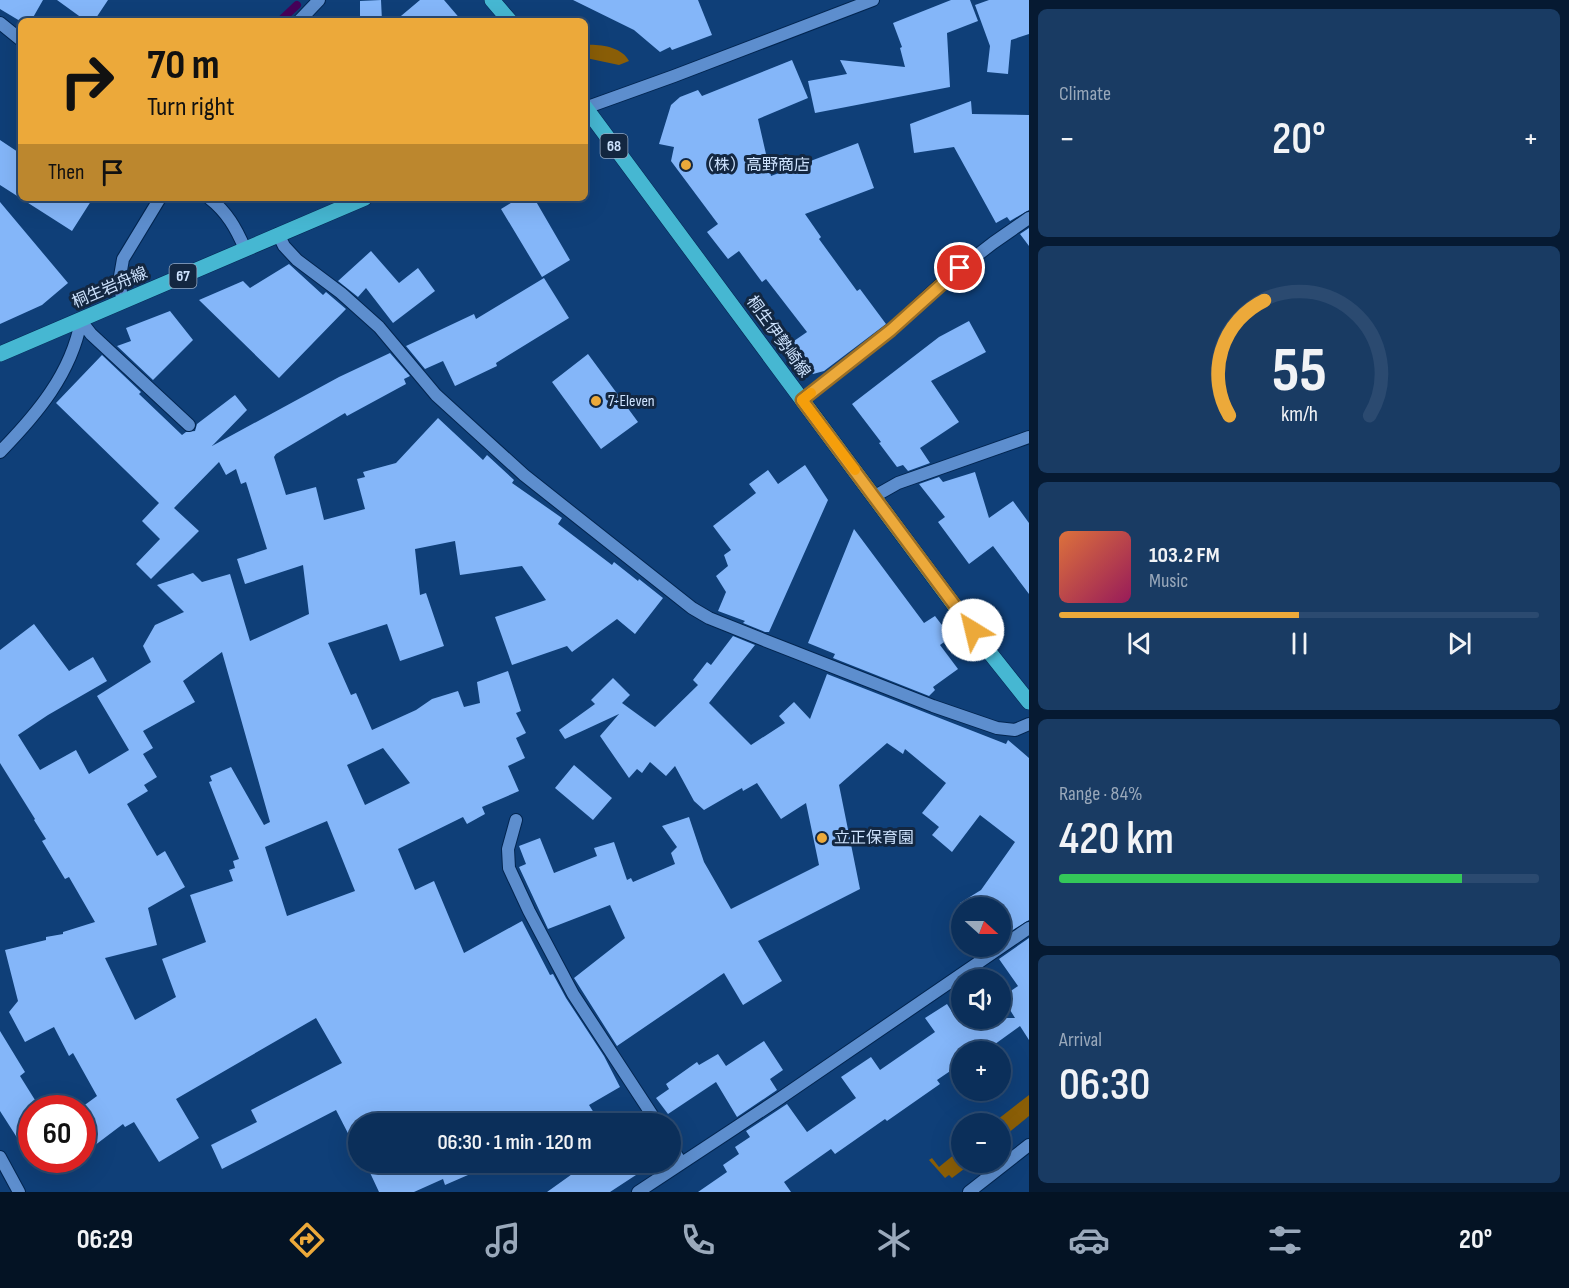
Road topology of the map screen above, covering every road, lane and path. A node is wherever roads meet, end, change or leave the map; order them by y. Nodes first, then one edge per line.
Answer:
1 (319, 0) edge
2 (492, 0) edge
3 (873, 0) edge
4 (849, 4) edge
5 (302, 18) edge
6 (507, 18) edge
7 (0, 23) edge
8 (18, 38) edge
9 (588, 107) edge
10 (588, 112) edge
11 (158, 201) edge
12 (213, 201) edge
13 (359, 201) edge
14 (1029, 218) edge
15 (278, 234) junction
16 (245, 249) junction
17 (123, 302) junction
18 (81, 321) junction
19 (0, 354) edge
20 (802, 400) junction
21 (189, 425) dead end
22 (1029, 437) edge
23 (0, 452) edge
24 (875, 496) junction
25 (1029, 702) edge
26 (1029, 724) edge
27 (516, 820) dead end
28 (1029, 928) edge
29 (651, 1113) edge
30 (1029, 1145) edge
31 (0, 1157) edge
32 (681, 1163) edge
33 (666, 1173) edge
34 (19, 1192) edge
35 (638, 1192) edge
36 (969, 1192) edge

1 - 5 street
2 - 6 main road
3 - 4 street
4 - 9 street
7 - 8 street
10 - 20 main road, 桐生伊勢崎線 / 68
11 - 17 street
12 - 16 street
13 - 15 main road, 桐生岩舟線 / 67
14 - 20 street
15 - 16 main road, 桐生岩舟線 / 67
15 - 26 street
16 - 17 main road, 桐生岩舟線 / 67
17 - 18 main road, 桐生岩舟線 / 67
18 - 19 main road, 桐生岩舟線 / 67
18 - 21 street
18 - 23 street
20 - 24 main road, 桐生伊勢崎線 / 68
22 - 24 street
24 - 25 main road, 桐生伊勢崎線 / 68
27 - 29 street
28 - 32 street
30 - 36 street
31 - 34 street
33 - 35 street

